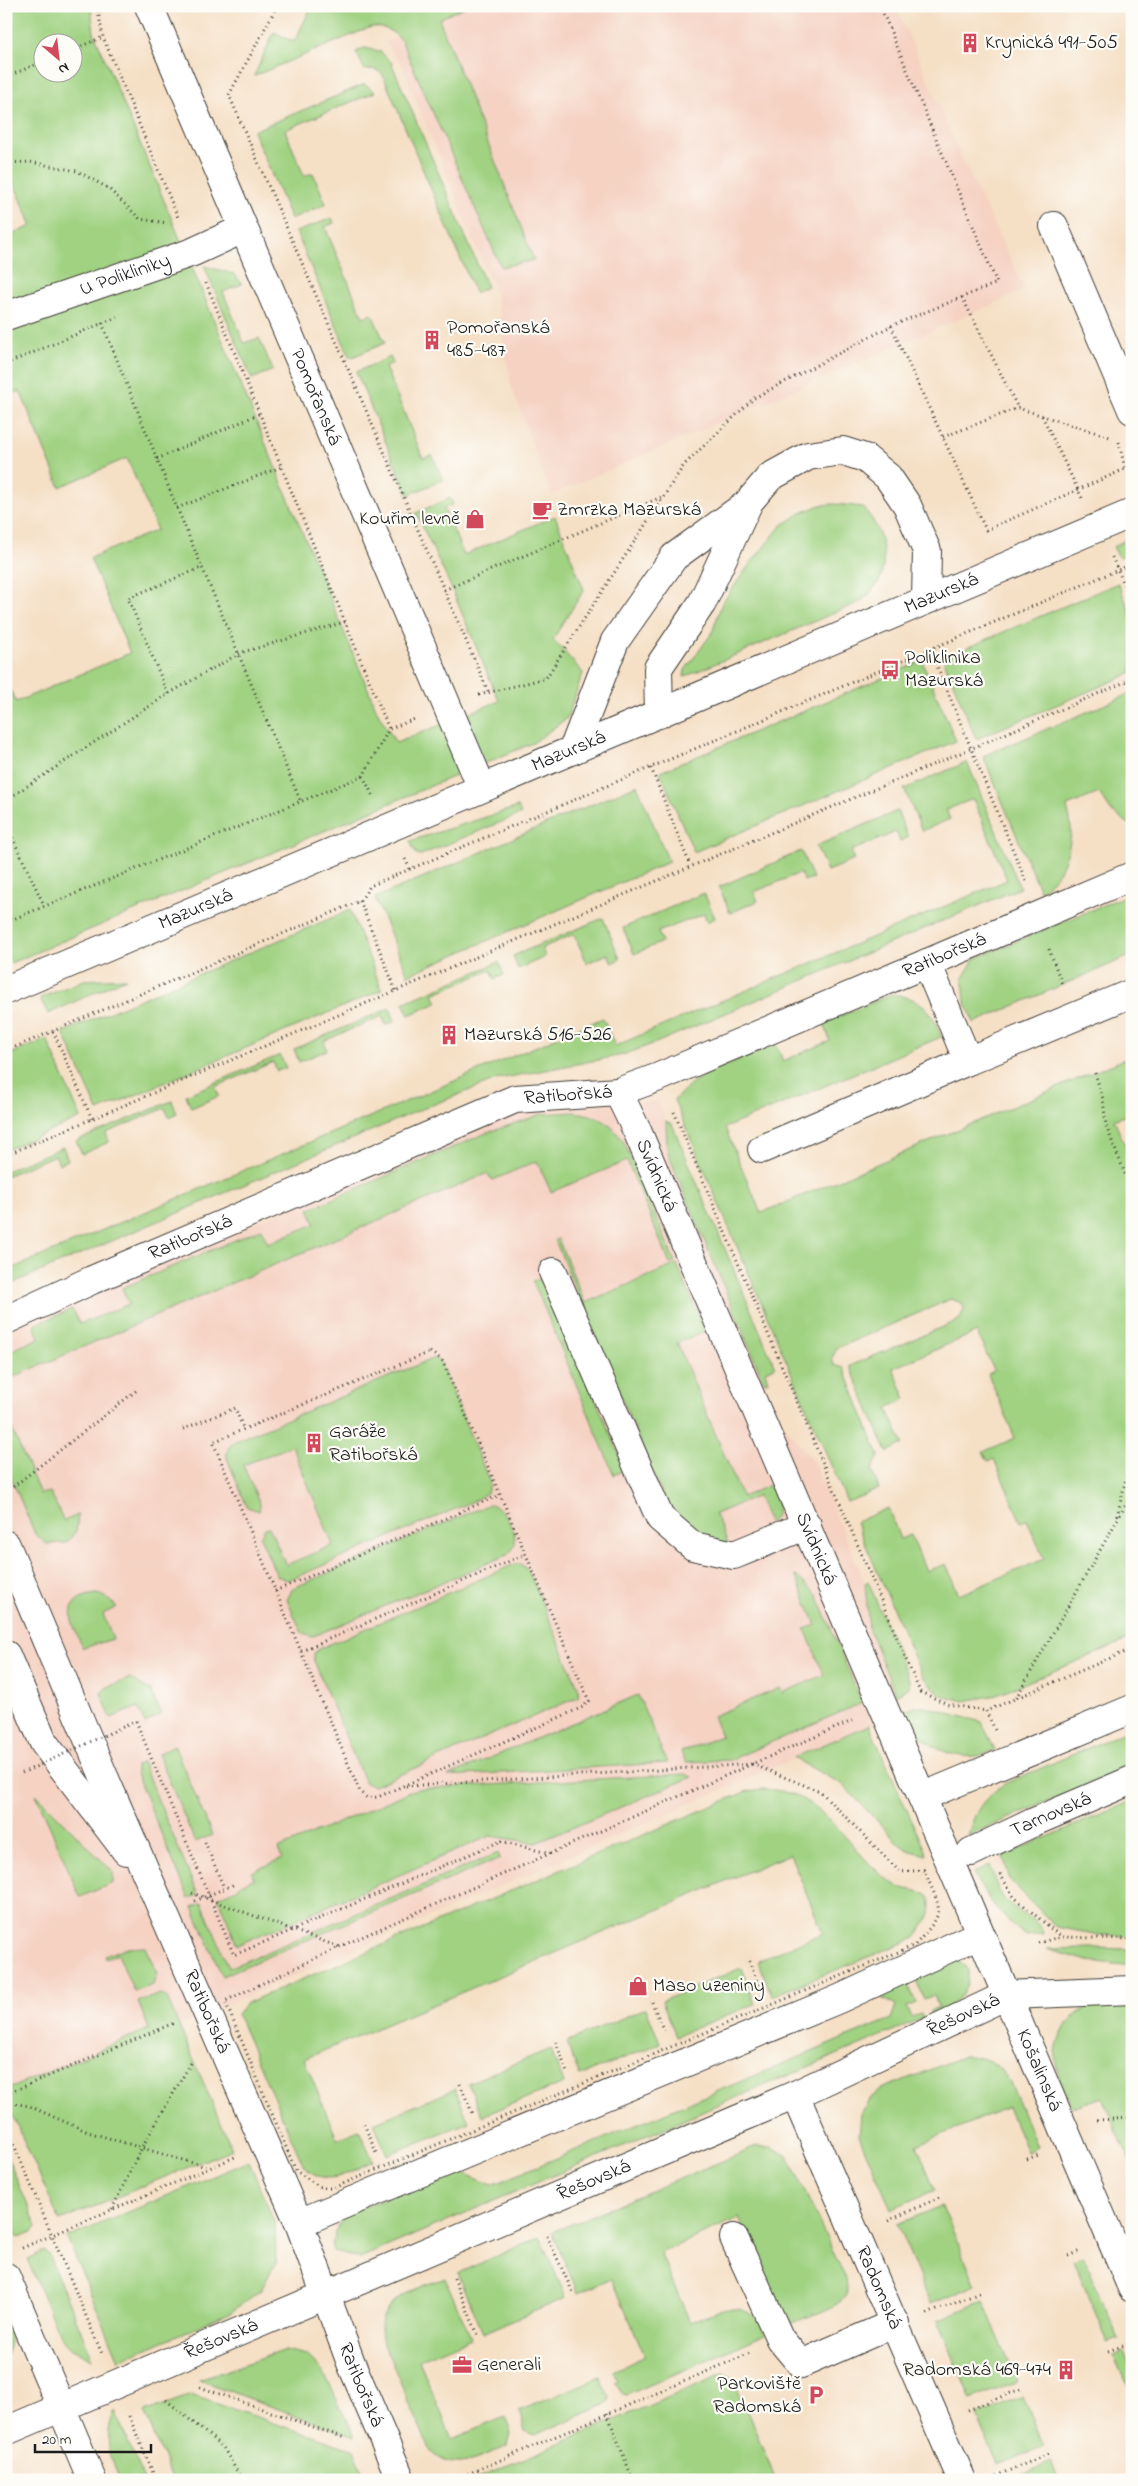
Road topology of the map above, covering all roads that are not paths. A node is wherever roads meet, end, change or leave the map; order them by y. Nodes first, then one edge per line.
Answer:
1 (148, 6) edge
2 (1054, 226) dead end
3 (243, 229) junction
4 (6, 316) edge
5 (1132, 410) edge
6 (748, 504) junction
7 (1132, 513) edge
8 (926, 600) junction
9 (659, 714) junction
10 (573, 750) junction
11 (482, 788) junction
12 (1132, 876) edge
13 (927, 963) junction
14 (6, 990) edge
15 (1132, 992) edge
16 (968, 1061) junction
17 (618, 1092) junction
18 (762, 1149) dead end
19 (553, 1272) dead end
20 (6, 1320) edge
21 (807, 1525) junction
22 (6, 1545) edge
23 (6, 1655) edge
24 (1132, 1709) edge
25 (1132, 1780) edge
26 (922, 1797) junction
27 (979, 1849) road end
28 (154, 1887) junction
29 (980, 1934) junction
30 (1132, 1990) edge
31 (1008, 1996) junction
32 (795, 2095) junction
33 (299, 2223) junction
34 (734, 2238) dead end
35 (6, 2276) edge
36 (1132, 2288) edge
37 (325, 2296) junction
38 (895, 2323) junction
39 (62, 2408) junction
40 (6, 2432) edge
41 (92, 2480) edge
42 (401, 2480) edge
43 (962, 2480) edge

1 - 3 street, Pomořanská
2 - 5 street
3 - 4 street, U Polikliniky
3 - 11 street, Pomořanská
6 - 8 street
6 - 9 street
6 - 10 street
7 - 8 street, Mazurská
8 - 9 street, Mazurská
9 - 10 street, Mazurská
10 - 11 street, Mazurská
11 - 14 street, Mazurská
12 - 13 street, Ratibořská
13 - 16 street
13 - 17 street, Ratibořská
15 - 16 street
16 - 18 street
17 - 20 street, Ratibořská
17 - 21 street, Svídnická
19 - 21 street
21 - 26 street, Svídnická
22 - 28 street, Ratibořská
23 - 28 street
24 - 26 street
25 - 27 street, Tarnovská
26 - 29 street, Košalinská
28 - 33 street, Ratibořská
29 - 31 street, Košalinská
29 - 33 street
30 - 31 street, Řešovská
31 - 32 street, Řešovská
31 - 36 street, Košalinská
32 - 37 street, Řešovská
32 - 38 street, Radomská
33 - 37 street, Ratibořská
34 - 38 street
35 - 39 street
37 - 39 street, Řešovská
37 - 42 street, Ratibořská
38 - 43 street, Radomská
39 - 40 street, Řešovská
39 - 41 street

